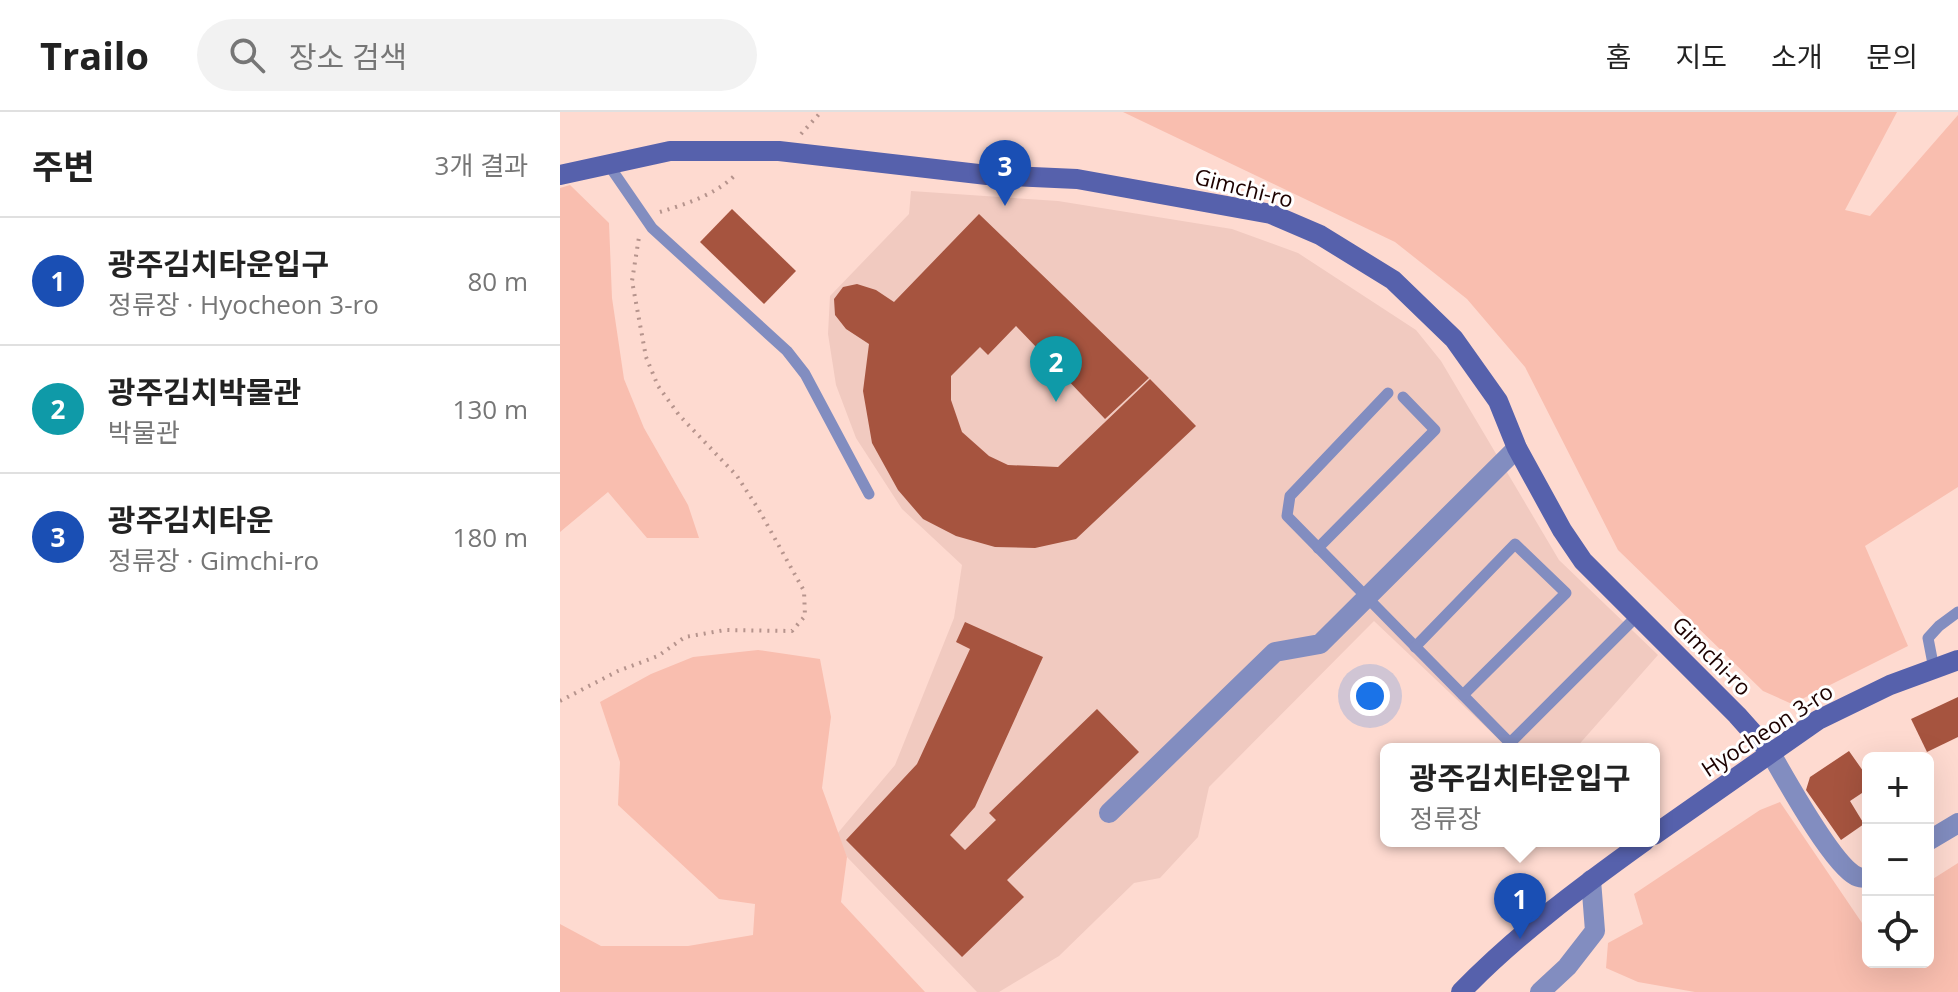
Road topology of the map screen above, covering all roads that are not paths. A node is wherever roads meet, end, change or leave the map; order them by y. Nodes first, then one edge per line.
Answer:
1 (608, 164) junction
2 (560, 175) edge
3 (1388, 393) dead end
4 (1403, 397) dead end
5 (1517, 448) junction
6 (869, 494) dead end
7 (1318, 548) junction
8 (1366, 599) junction
9 (1958, 612) edge
10 (1637, 616) junction
11 (1415, 647) junction
12 (1958, 660) edge
13 (1934, 669) junction
14 (1463, 695) junction
15 (1770, 752) junction
16 (1109, 813) dead end
17 (1958, 823) edge
18 (1660, 831) edge
19 (1934, 837) edge
20 (1637, 847) edge
21 (1862, 877) edge
22 (1591, 880) junction
23 (1461, 992) edge
24 (1540, 992) edge

1 - 2 street, Gimchi-ro
1 - 5 street, Gimchi-ro
1 - 6 lane
3 - 7 lane
4 - 7 lane
5 - 8 street
5 - 10 street, Gimchi-ro
7 - 8 lane
8 - 11 lane
8 - 16 street
9 - 13 lane
10 - 14 lane
10 - 15 street, Gimchi-ro
11 - 14 lane
11 - 14 lane
12 - 13 street, Hyocheon 3-ro
13 - 15 street, Hyocheon 3-ro
15 - 18 street, Hyocheon 3-ro
15 - 21 street
17 - 19 street
20 - 22 street
22 - 23 street
22 - 24 street

